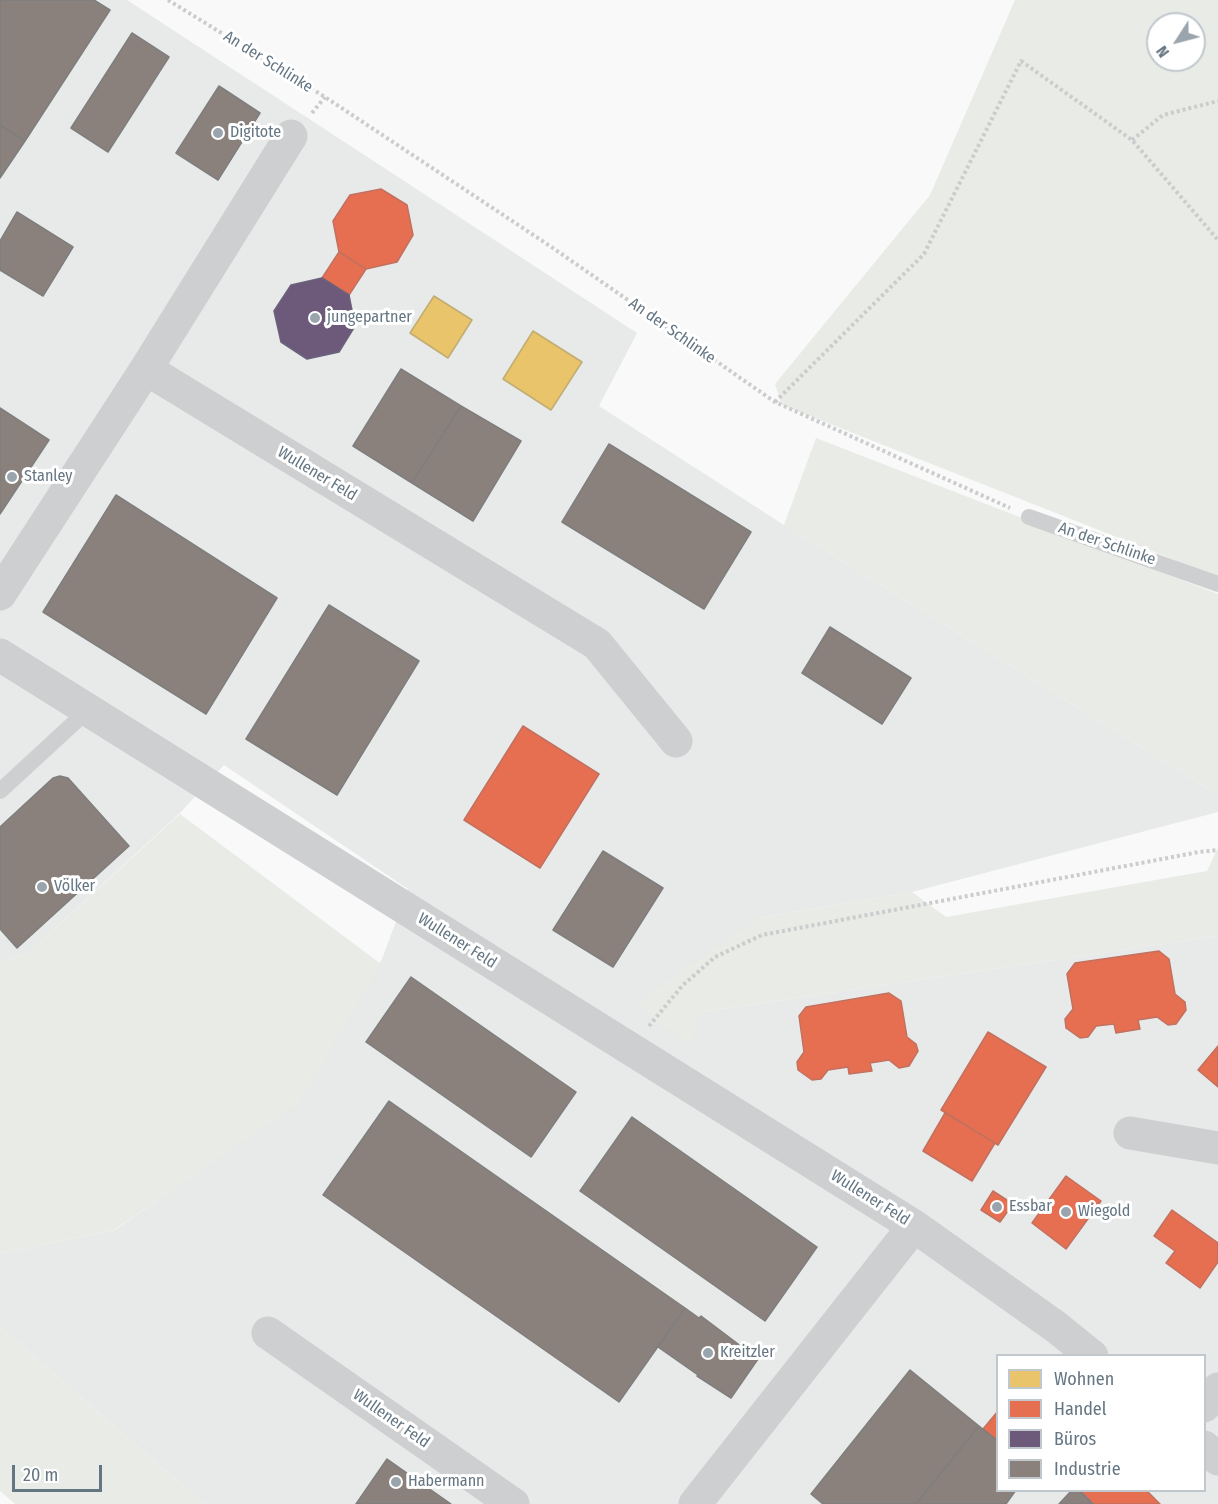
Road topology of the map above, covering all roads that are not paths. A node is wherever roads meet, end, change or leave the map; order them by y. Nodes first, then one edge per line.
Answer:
1 (291, 136) dead end
2 (146, 369) junction
3 (1029, 517) road end
4 (1218, 584) edge
5 (0, 594) edge
6 (0, 655) edge
7 (88, 710) junction
8 (676, 741) dead end
9 (0, 790) edge
10 (1130, 1133) dead end
11 (1218, 1148) edge
12 (914, 1226) junction
13 (268, 1333) dead end
14 (1090, 1354) edge
15 (1218, 1389) edge
16 (1206, 1404) edge
17 (1206, 1449) edge
18 (1218, 1459) edge
19 (513, 1504) edge
20 (695, 1504) edge

1 - 2 street
2 - 5 street
2 - 8 street, Wullener Feld
3 - 4 lane, An der Schlinke
6 - 7 street, Wullener Feld
7 - 9 lane
7 - 12 street, Wullener Feld
10 - 11 street
12 - 14 street, Wullener Feld
12 - 20 street, Wullener Feld
13 - 19 street, Wullener Feld
15 - 16 street
17 - 18 street

